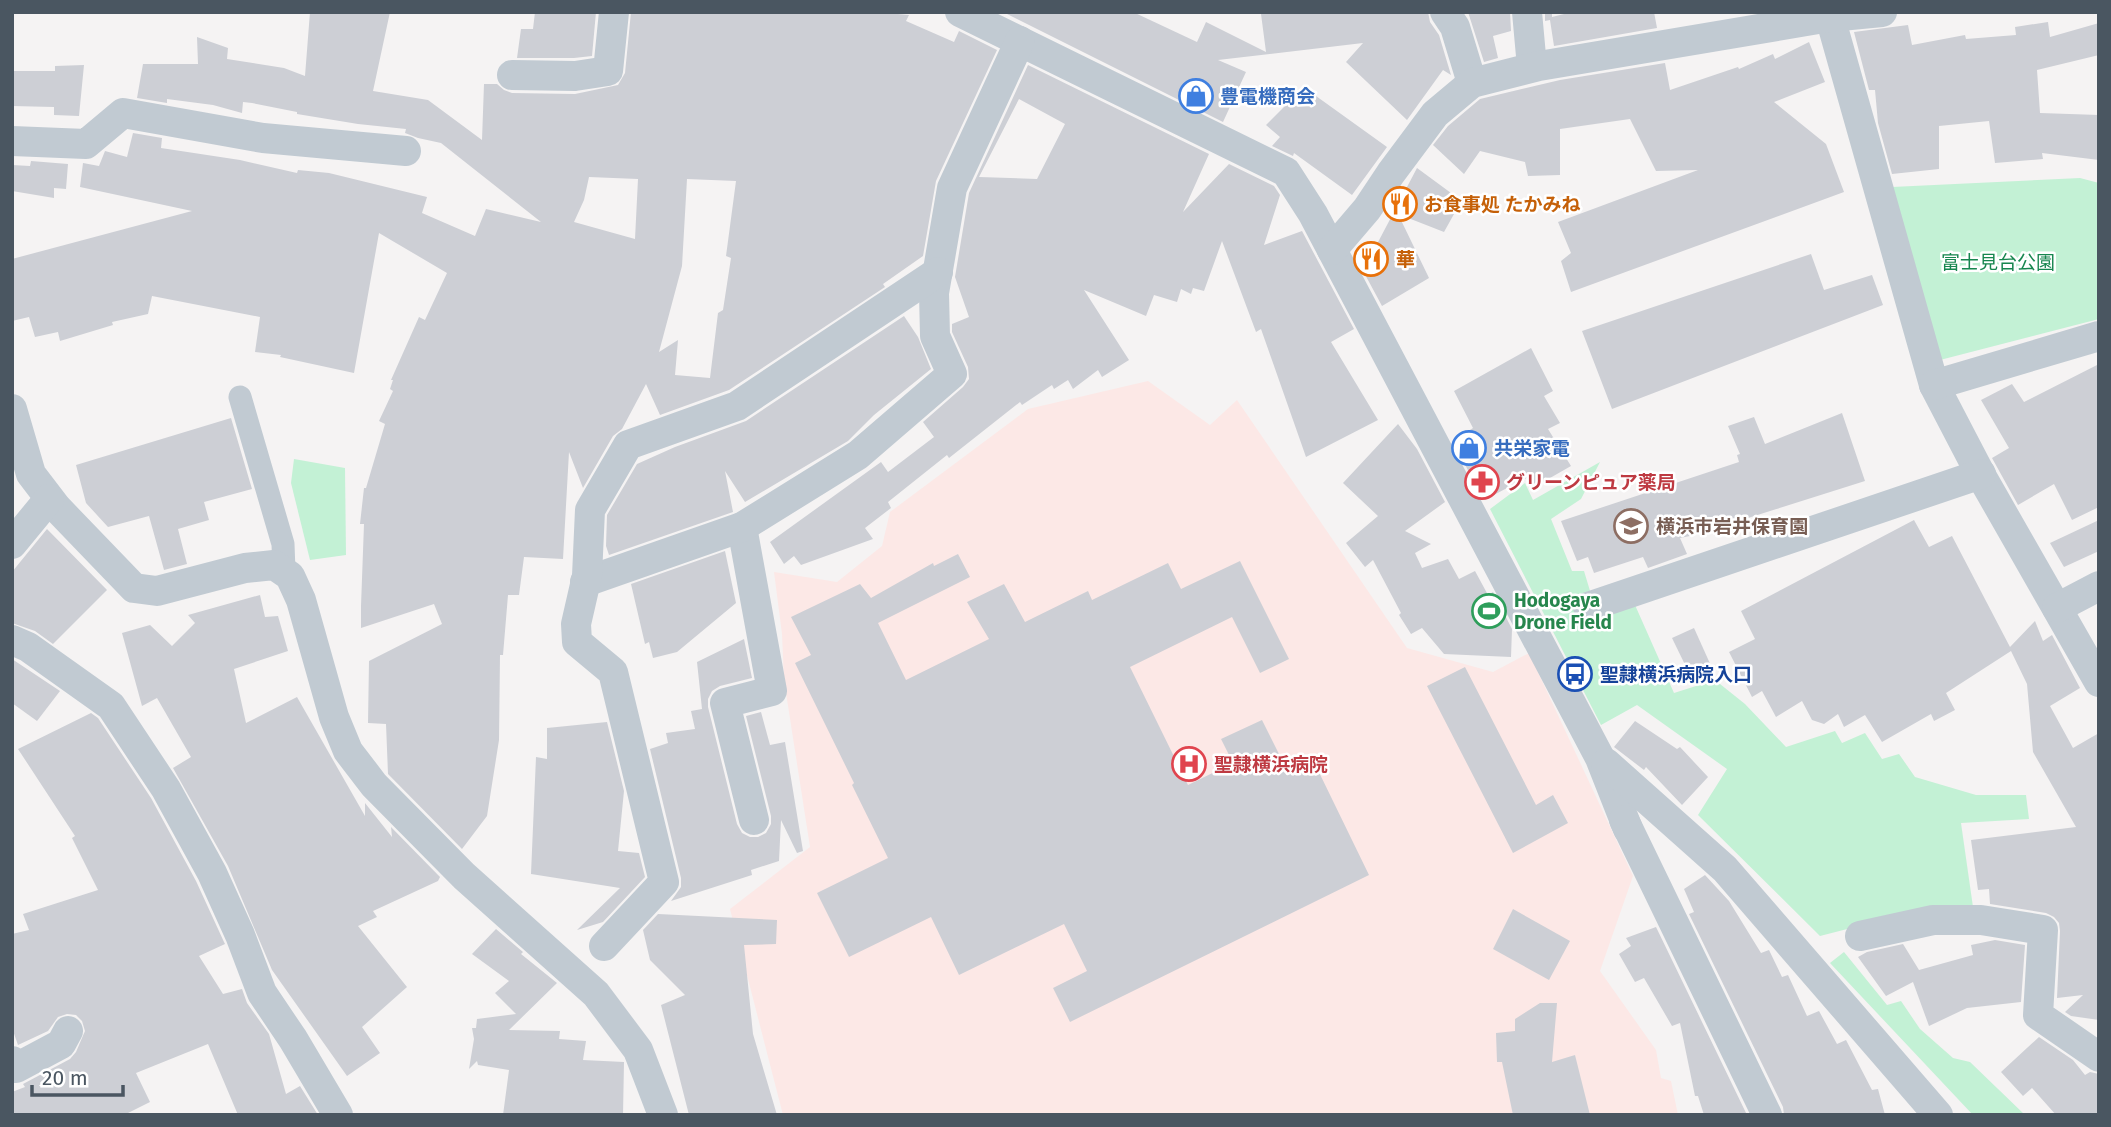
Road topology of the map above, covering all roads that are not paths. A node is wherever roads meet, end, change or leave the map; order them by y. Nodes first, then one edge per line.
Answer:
1 (614, 12) edge
2 (960, 12) edge
3 (1445, 12) edge
4 (1527, 12) edge
5 (1882, 12) edge
6 (1830, 17) junction
7 (1020, 41) junction
8 (1532, 67) junction
9 (512, 75) dead end
10 (1472, 83) junction
11 (12, 141) edge
12 (406, 151) dead end
13 (1332, 250) junction
14 (937, 272) junction
15 (2099, 336) edge
16 (1934, 385) junction
17 (240, 397) dead end
18 (12, 409) edge
19 (1981, 474) junction
20 (49, 499) junction
21 (742, 527) junction
22 (12, 544) edge
23 (284, 571) junction
24 (585, 582) junction
25 (2099, 586) edge
26 (1588, 607) dead end
27 (2057, 608) junction
28 (12, 640) edge
29 (2099, 682) edge
30 (1600, 758) junction
31 (754, 820) dead end
32 (1860, 936) dead end
33 (604, 946) dead end
34 (68, 1031) dead end
35 (2099, 1057) edge
36 (12, 1061) edge
37 (338, 1115) edge
38 (663, 1115) edge
39 (1767, 1115) edge
40 (1938, 1115) edge

1 - 9 street
2 - 7 street
3 - 10 street
4 - 8 street
5 - 6 street
6 - 8 street
6 - 16 street
7 - 13 street
7 - 14 street
8 - 10 street
10 - 13 street
11 - 12 street
13 - 30 street
14 - 21 street
14 - 24 street
15 - 16 street
16 - 19 street
17 - 23 street
18 - 20 street
19 - 26 street
19 - 27 street
20 - 22 street
20 - 23 street
21 - 24 street
21 - 31 street
23 - 38 street
24 - 33 street
25 - 27 street
27 - 29 street
28 - 37 street
30 - 39 street
30 - 40 street
32 - 35 street
34 - 36 street

